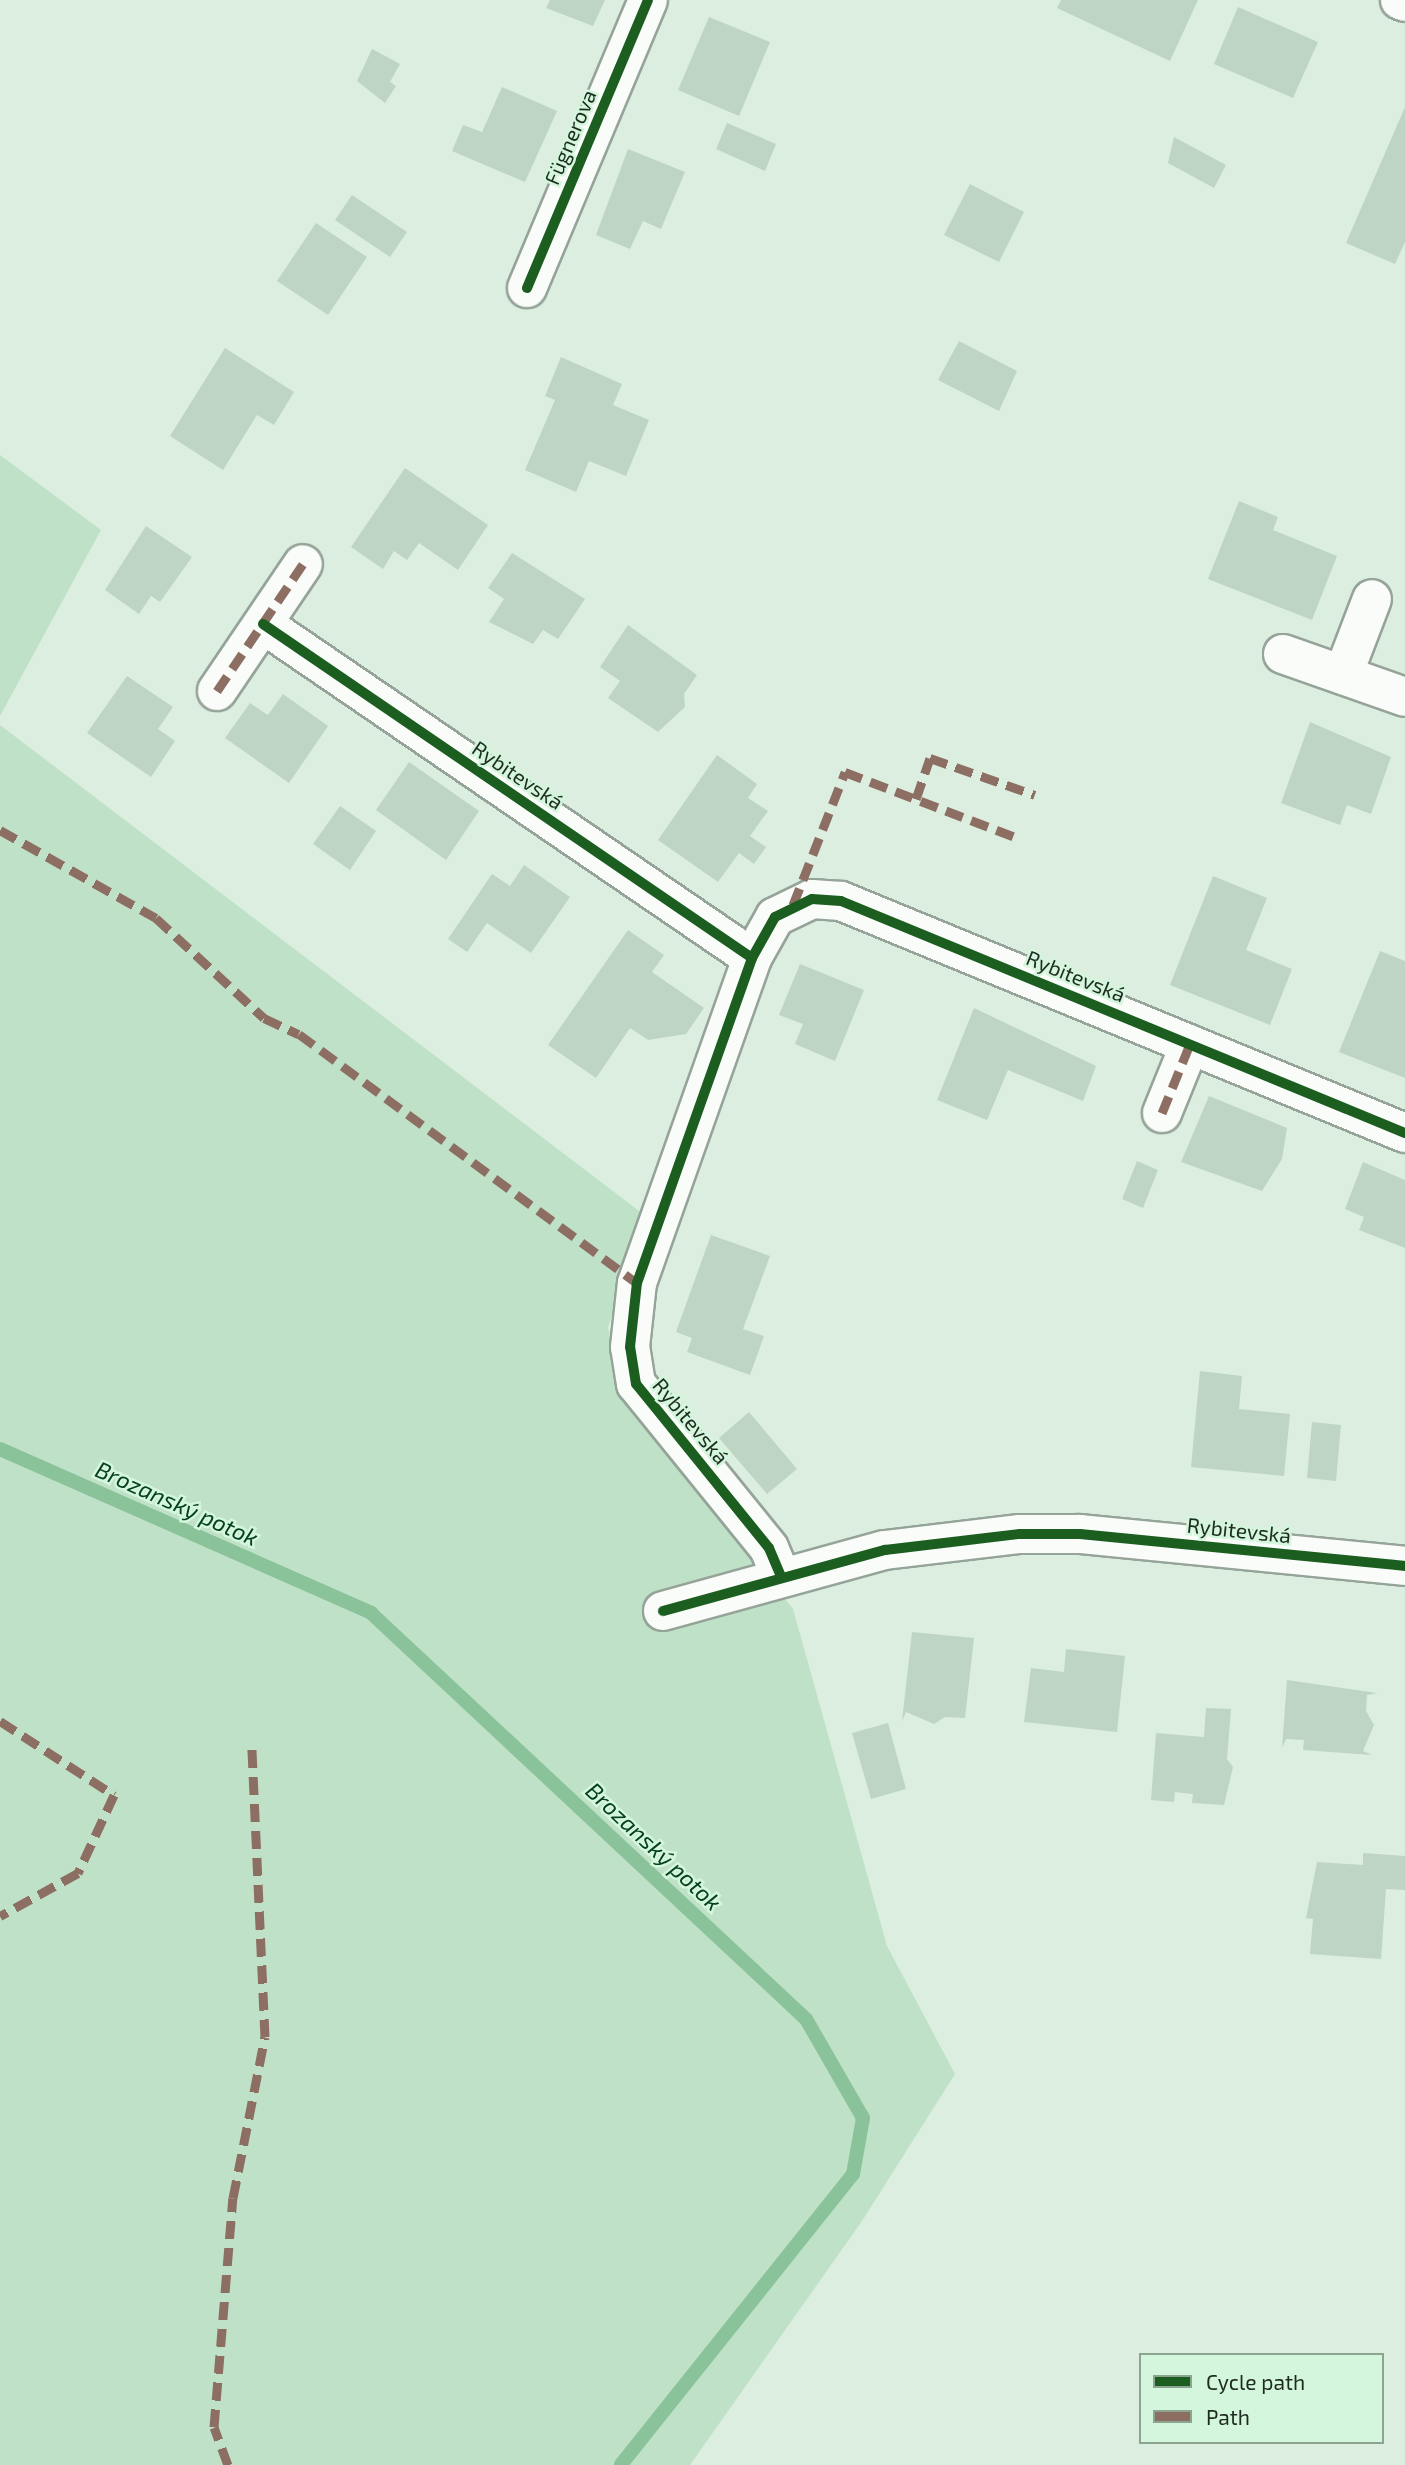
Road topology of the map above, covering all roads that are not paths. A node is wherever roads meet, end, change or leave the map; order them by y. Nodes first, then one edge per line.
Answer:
1 (648, 0) edge
2 (1399, 0) edge
3 (1405, 2) edge
4 (527, 288) dead end
5 (303, 565) dead end
6 (1372, 599) dead end
7 (263, 624) junction
8 (1283, 654) dead end
9 (1343, 675) junction
10 (217, 691) dead end
11 (1405, 698) edge
12 (752, 958) junction
13 (1189, 1044) junction
14 (1162, 1113) dead end
15 (1405, 1133) edge
16 (1405, 1566) edge
17 (780, 1574) junction
18 (663, 1611) dead end

1 - 4 street, Fügnerova
2 - 3 street
5 - 7 street
6 - 9 street
7 - 10 street
7 - 12 street, Rybitevská
8 - 9 street
9 - 11 street
12 - 13 street, Rybitevská
12 - 17 street, Rybitevská
13 - 14 street
13 - 15 street, Rybitevská
16 - 17 street, Rybitevská
17 - 18 street, Rybitevská

